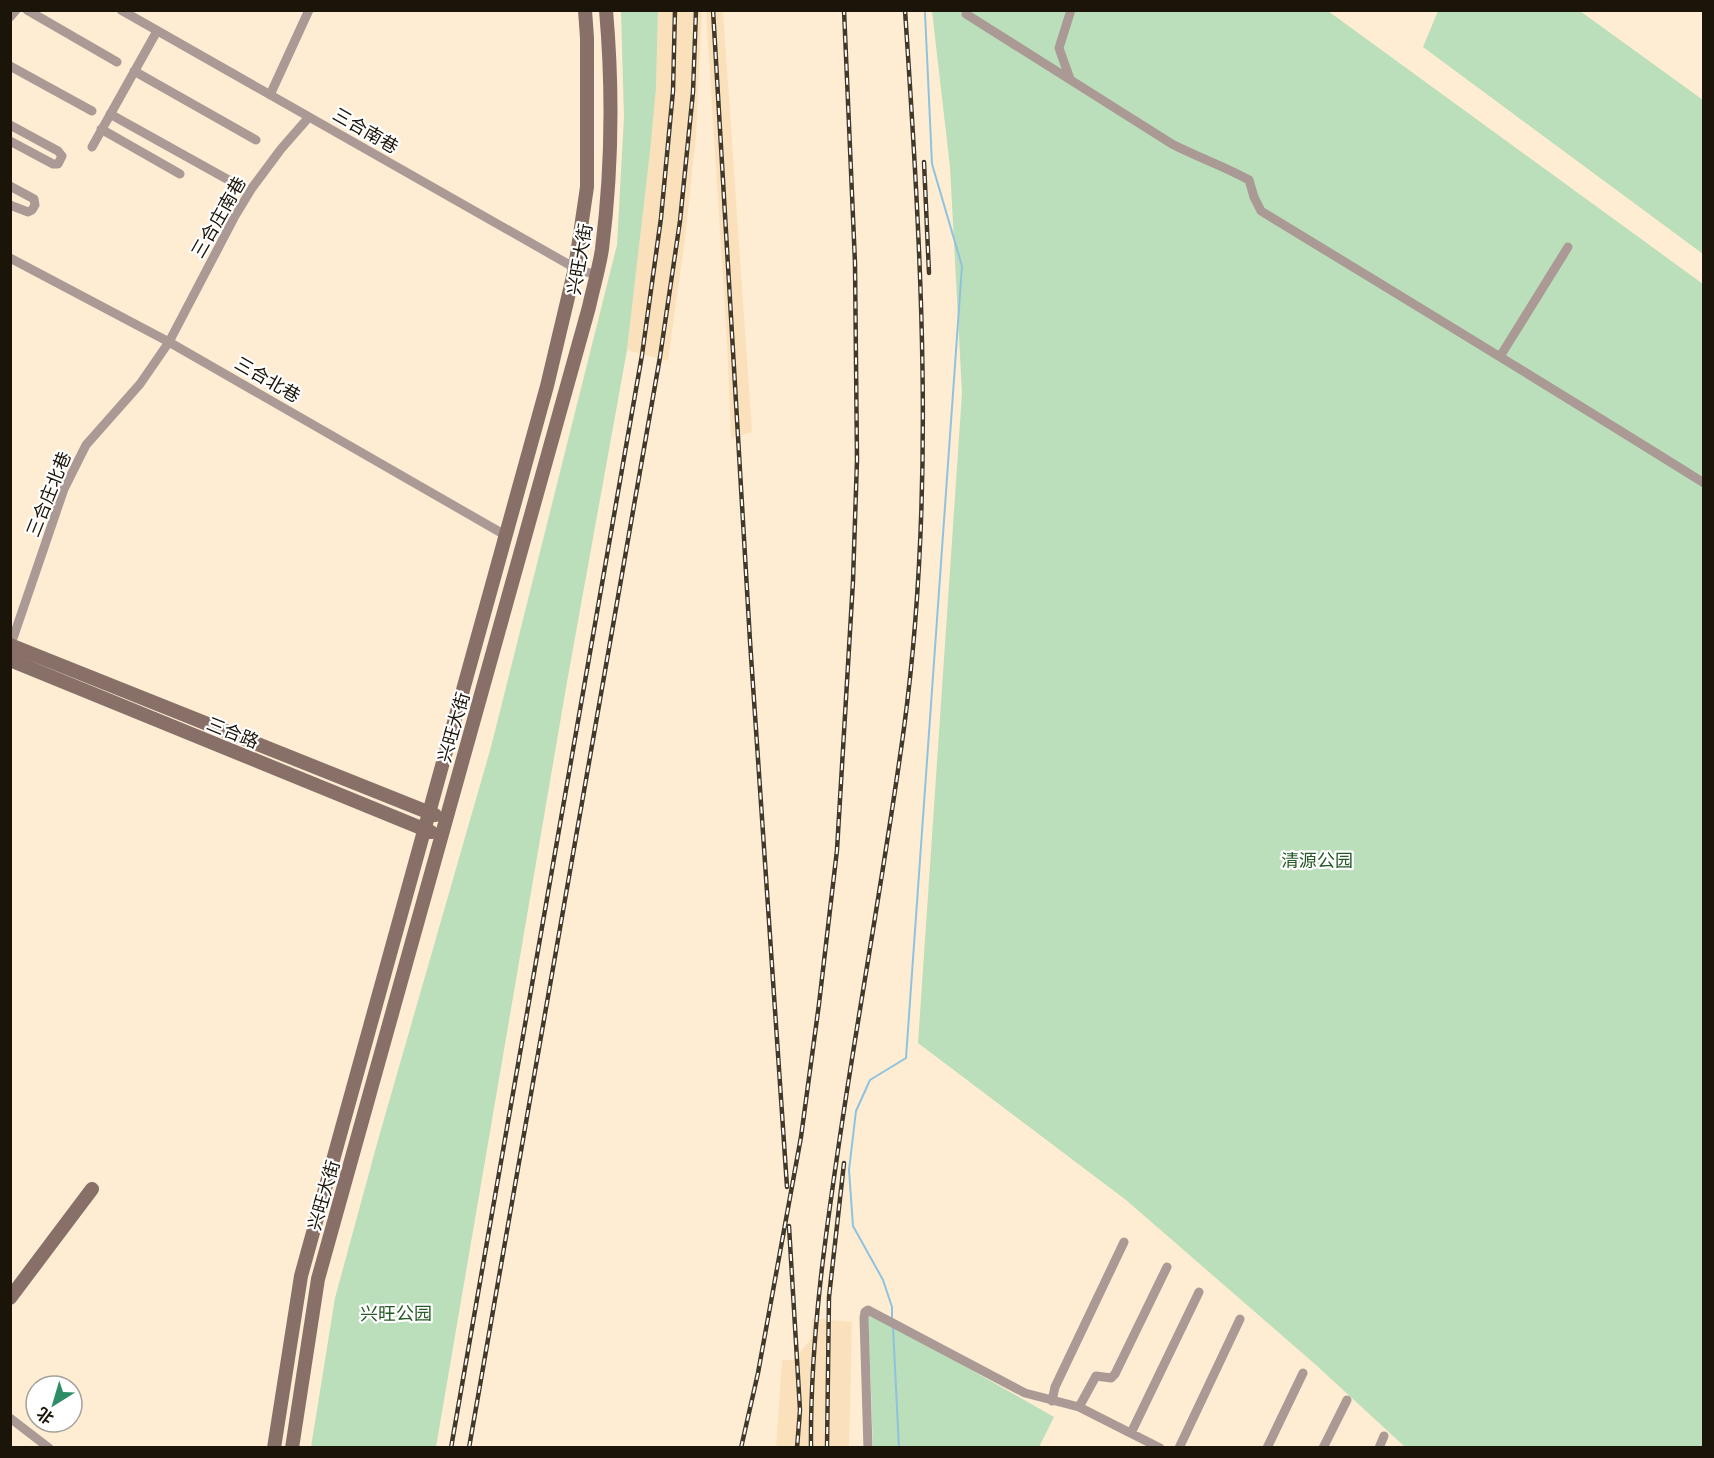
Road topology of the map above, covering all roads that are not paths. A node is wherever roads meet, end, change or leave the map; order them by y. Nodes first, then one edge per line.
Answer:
1 (27, 10) edge
2 (121, 10) edge
3 (309, 10) edge
4 (585, 10) edge
5 (606, 10) edge
6 (1071, 10) edge
7 (966, 14) dead end
8 (157, 31) junction
9 (117, 62) dead end
10 (10, 66) edge
11 (134, 71) junction
12 (1070, 80) junction
13 (270, 95) junction
14 (92, 111) dead end
15 (110, 114) junction
16 (309, 117) junction
17 (10, 125) edge
18 (102, 129) junction
19 (256, 140) dead end
20 (10, 141) edge
21 (92, 147) dead end
22 (180, 174) dead end
23 (234, 183) dead end
24 (10, 186) edge
25 (10, 205) edge
26 (1568, 247) dead end
27 (10, 258) edge
28 (575, 268) junction
29 (596, 275) junction
30 (169, 342) junction
31 (1501, 355) junction
32 (1704, 483) edge
33 (505, 535) junction
34 (11, 646) edge
35 (10, 660) edge
36 (429, 813) junction
37 (446, 819) junction
38 (424, 830) junction
39 (442, 836) junction
40 (92, 1188) dead end
41 (1124, 1242) dead end
42 (1167, 1267) dead end
43 (1198, 1292) dead end
44 (10, 1298) edge
45 (1240, 1319) dead end
46 (1303, 1373) dead end
47 (1347, 1400) dead end
48 (1052, 1401) junction
49 (1079, 1407) junction
50 (10, 1418) edge
51 (1131, 1433) junction
52 (1384, 1436) dead end
53 (49, 1448) edge
54 (274, 1448) edge
55 (292, 1448) edge
56 (868, 1448) edge
57 (1160, 1448) edge
58 (1179, 1448) edge
59 (1267, 1448) edge
60 (1323, 1448) edge
61 (1379, 1448) edge

1 - 9 street
2 - 8 street, 三合南巷
3 - 13 street
4 - 28 main road, 兴旺大街
5 - 29 main road, 兴旺大街
6 - 12 street
7 - 12 street
8 - 11 street
8 - 13 street, 三合南巷
10 - 14 street
11 - 15 street
11 - 19 street
12 - 31 street
13 - 16 street, 三合南巷
15 - 18 street
15 - 23 street
16 - 28 street, 三合南巷
16 - 30 street, 三合庄南巷
17 - 20 street
18 - 21 street
18 - 22 street
24 - 25 street
26 - 31 street
27 - 30 street, 三合北巷
28 - 29 street, 三合南巷
28 - 33 main road, 兴旺大街
29 - 37 main road, 兴旺大街
30 - 33 street, 三合北巷
30 - 34 street, 三合庄北巷
31 - 32 street
33 - 36 main road, 兴旺大街
34 - 36 main road, 三合路
35 - 38 main road, 三合路
36 - 37 main road, 三合路
36 - 38 main road, 兴旺大街
37 - 39 main road, 兴旺大街
38 - 39 main road, 三合路
38 - 54 main road, 兴旺大街
39 - 55 main road, 兴旺大街
40 - 44 main road
41 - 48 street
42 - 49 street
43 - 51 street
45 - 58 street
46 - 59 street
47 - 60 street
48 - 49 street
48 - 56 street
49 - 51 street
50 - 53 street
51 - 57 street
52 - 61 street

